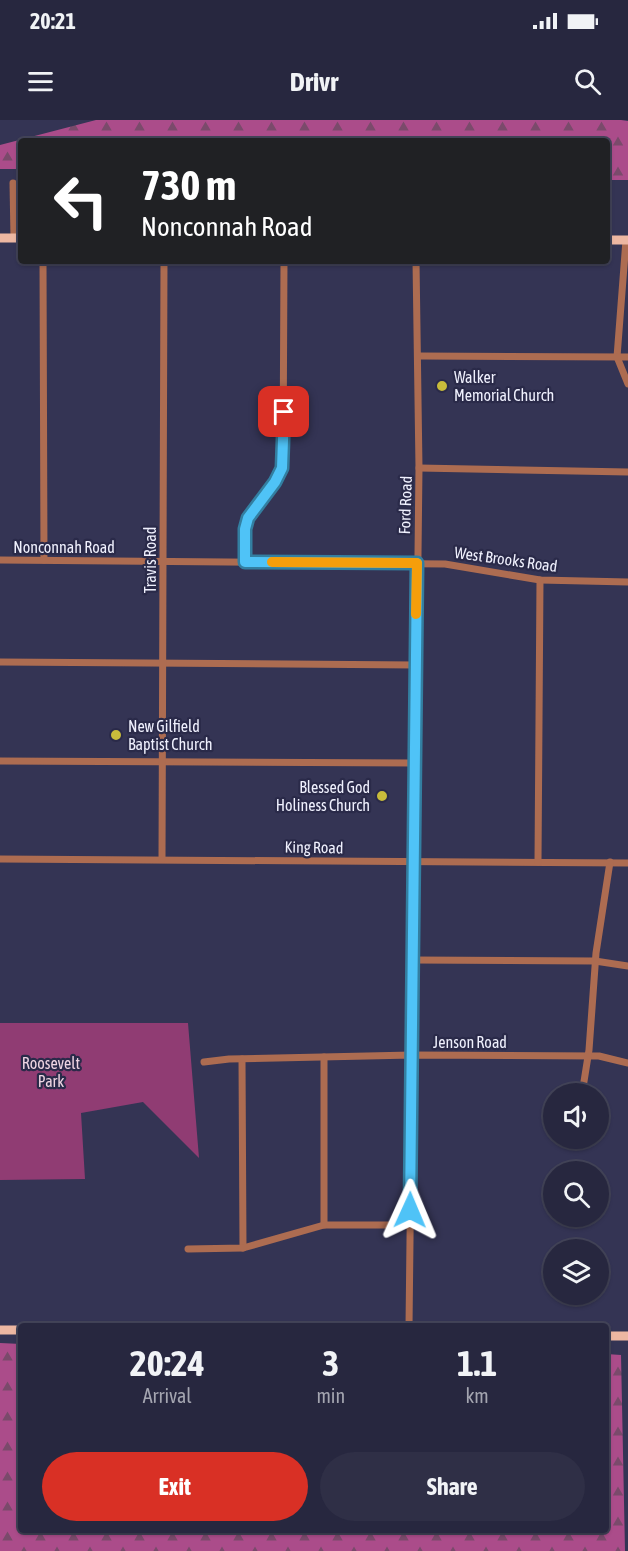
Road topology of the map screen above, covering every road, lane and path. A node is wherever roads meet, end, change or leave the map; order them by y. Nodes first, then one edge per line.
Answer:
1 (13, 183) dead end
2 (0, 238) edge
3 (17, 238) edge
4 (610, 240) edge
5 (627, 240) edge
6 (43, 264) edge
7 (164, 264) edge
8 (285, 264) edge
9 (416, 264) edge
10 (420, 356) junction
11 (617, 357) junction
12 (628, 357) edge
13 (628, 384) edge
14 (419, 468) junction
15 (628, 472) edge
16 (0, 560) edge
17 (44, 560) junction
18 (163, 561) junction
19 (245, 562) junction
20 (417, 563) junction
21 (540, 580) junction
22 (628, 582) edge
23 (0, 662) edge
24 (162, 663) junction
25 (416, 664) junction
26 (0, 761) edge
27 (162, 762) junction
28 (415, 763) junction
29 (0, 859) edge
30 (162, 859) junction
31 (414, 861) junction
32 (538, 862) junction
33 (610, 862) junction
34 (628, 863) edge
35 (413, 960) junction
36 (595, 961) junction
37 (628, 966) edge
38 (412, 1055) junction
39 (588, 1056) junction
40 (324, 1057) junction
41 (242, 1059) junction
42 (204, 1062) dead end
43 (628, 1063) edge
44 (584, 1083) edge
45 (324, 1225) junction
46 (410, 1225) junction
47 (243, 1248) junction
48 (188, 1249) dead end
49 (409, 1323) edge
50 (0, 1329) edge
51 (18, 1330) edge
52 (609, 1336) edge
53 (628, 1336) edge

1 - 3 street
2 - 3 main road
4 - 5 main road
5 - 11 street
6 - 17 street
7 - 18 street, Travis Road
8 - 19 street
9 - 10 street, Ford Road
10 - 11 street
10 - 14 street, Ford Road
11 - 12 street
11 - 13 street
14 - 15 street
14 - 20 street, Ford Road
16 - 17 street, Nonconnah Road
17 - 18 street, Nonconnah Road
18 - 19 street, Nonconnah Road
18 - 24 street, Travis Road
19 - 20 street, Nonconnah Road
20 - 21 street, West Brooks Road
20 - 25 street, Ford Road
21 - 22 street, West Brooks Road
21 - 32 street
23 - 24 street
24 - 25 street
24 - 27 street, Travis Road
25 - 28 street, Ford Road
26 - 27 street
27 - 28 street
27 - 30 street, Travis Road
28 - 31 street, Ford Road
29 - 30 street, King Road
30 - 31 street, King Road
31 - 32 street, King Road
31 - 35 street, Ford Road
32 - 33 street, King Road
33 - 34 street, King Road
33 - 36 street
35 - 36 street
35 - 38 street, Ford Road
36 - 37 street
36 - 39 street
38 - 39 street, Jenson Road
38 - 40 street, Jenson Road
38 - 46 street, Ford Road
39 - 43 street, Jenson Road
39 - 44 street
40 - 41 street, Jenson Road
40 - 45 street
41 - 42 street, Jenson Road
41 - 47 street
45 - 46 street
45 - 47 street
46 - 49 street, Ford Road
47 - 48 street
50 - 51 main road
52 - 53 main road

